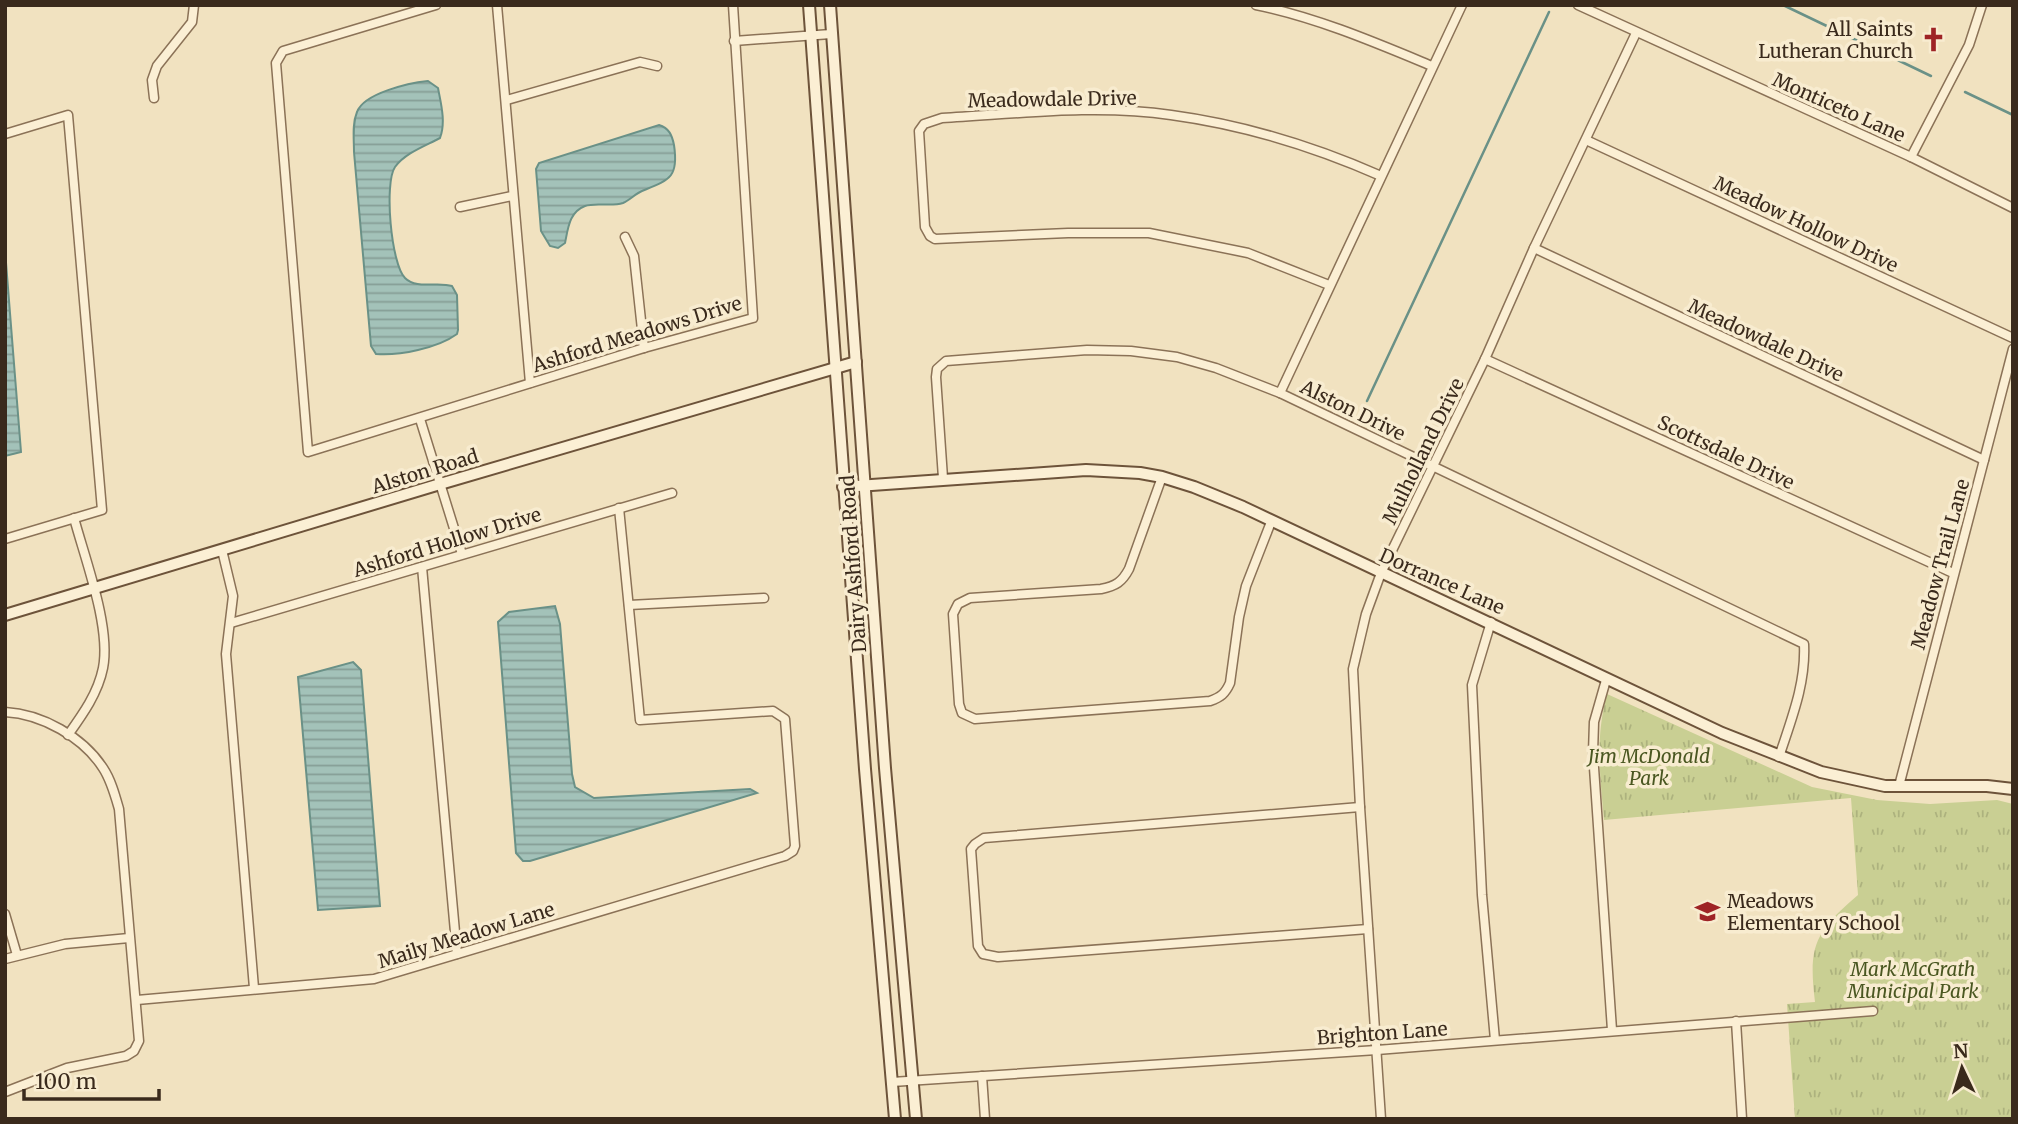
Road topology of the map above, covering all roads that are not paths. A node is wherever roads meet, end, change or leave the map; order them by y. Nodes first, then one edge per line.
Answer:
1 (194, 5) edge
2 (436, 5) edge
3 (497, 5) edge
4 (733, 5) edge
5 (809, 5) edge
6 (830, 5) edge
7 (1256, 5) edge
8 (1462, 5) edge
9 (1578, 5) edge
10 (1982, 5) edge
11 (1636, 33) junction
12 (831, 34) junction
13 (811, 35) junction
14 (734, 41) junction
15 (657, 66) dead end
16 (1432, 66) junction
17 (154, 98) dead end
18 (507, 100) junction
19 (5, 134) edge
20 (1586, 140) junction
21 (1911, 157) junction
22 (1381, 176) junction
23 (513, 196) junction
24 (460, 207) dead end
25 (2013, 208) edge
26 (625, 237) dead end
27 (1534, 248) junction
28 (1329, 285) junction
29 (2013, 338) edge
30 (644, 348) junction
31 (2013, 349) edge
32 (1485, 359) junction
33 (856, 362) junction
34 (835, 368) junction
35 (530, 383) junction
36 (1280, 393) junction
37 (420, 419) junction
38 (1984, 460) junction
39 (1434, 467) junction
40 (1163, 477) junction
41 (943, 478) junction
42 (440, 484) junction
43 (864, 485) junction
44 (843, 487) junction
45 (672, 493) dead end
46 (619, 508) junction
47 (74, 518) junction
48 (1271, 522) junction
49 (5, 539) edge
50 (222, 550) junction
51 (462, 554) junction
52 (422, 567) junction
53 (1381, 573) junction
54 (1954, 573) junction
55 (93, 589) junction
56 (764, 598) dead end
57 (629, 605) junction
58 (5, 615) edge
59 (1491, 622) junction
60 (231, 623) junction
61 (1606, 680) junction
62 (5, 712) edge
63 (68, 735) junction
64 (1779, 757) junction
65 (885, 768) junction
66 (865, 769) junction
67 (1899, 786) junction
68 (2013, 789) edge
69 (1360, 807) junction
70 (5, 914) edge
71 (1368, 929) junction
72 (129, 938) junction
73 (457, 954) junction
74 (17, 955) junction
75 (5, 959) edge
76 (254, 988) junction
77 (137, 1000) junction
78 (1873, 1011) dead end
79 (1736, 1021) junction
80 (1612, 1030) junction
81 (1495, 1040) junction
82 (1377, 1050) junction
83 (982, 1076) junction
84 (913, 1081) junction
85 (892, 1082) junction
86 (5, 1092) edge
87 (895, 1119) edge
88 (916, 1119) edge
89 (985, 1119) edge
90 (1381, 1119) edge
91 (1742, 1119) edge

1 - 17 street
2 - 37 street, Ashford Meadows Drive
3 - 18 street
4 - 14 street
5 - 13 main road, Dairy Ashford Road
6 - 12 main road, Dairy Ashford Road
7 - 16 street
8 - 16 street
9 - 11 street, Monticeto Lane
10 - 21 street
11 - 20 street, Mulholland Drive
11 - 21 street, Monticeto Lane
12 - 13 street
12 - 33 main road, Dairy Ashford Road
13 - 14 street
13 - 34 main road, Dairy Ashford Road
14 - 30 street, Ashford Meadows Drive
15 - 18 street
16 - 22 street
18 - 23 street
19 - 47 street
20 - 27 street, Mulholland Drive
20 - 29 street, Meadow Hollow Drive
21 - 25 street, Monticeto Lane
22 - 28 street
22 - 28 street, Meadowdale Drive
23 - 24 street
23 - 35 street
26 - 30 street
27 - 32 street, Mulholland Drive
27 - 38 street, Meadowdale Drive
28 - 36 street
30 - 35 street, Ashford Meadows Drive
31 - 38 street, Meadow Trail Lane
32 - 39 street, Mulholland Drive
32 - 54 street, Scottsdale Drive
33 - 34 main road, Alston Road
33 - 43 main road, Dairy Ashford Road
34 - 42 main road, Alston Road
34 - 44 main road, Dairy Ashford Road
35 - 37 street, Ashford Meadows Drive
36 - 39 street, Alston Drive
36 - 41 street, Alston Drive
37 - 42 street
38 - 54 street, Meadow Trail Lane
39 - 53 street, Mulholland Drive
39 - 64 street, Alston Drive
40 - 41 main road, Dorrance Lane
40 - 48 main road, Dorrance Lane
40 - 48 street
41 - 43 main road, Dorrance Lane
42 - 50 main road, Alston Road
42 - 51 street
43 - 44 main road, Dorrance Lane
43 - 65 main road, Dairy Ashford Road
44 - 66 main road, Dairy Ashford Road
45 - 46 street, Ashford Hollow Drive
46 - 51 street, Ashford Hollow Drive
46 - 57 street
47 - 49 street
47 - 55 street
48 - 53 main road, Dorrance Lane
50 - 55 main road, Alston Road
50 - 60 street
51 - 52 street, Ashford Hollow Drive
52 - 60 street, Ashford Hollow Drive
52 - 73 street
53 - 59 main road, Dorrance Lane
53 - 69 street, Mulholland Drive
54 - 67 street, Meadow Trail Lane
55 - 58 main road, Alston Road
55 - 63 street
56 - 57 street
57 - 73 street, Maily Meadow Lane
59 - 61 main road, Dorrance Lane
59 - 81 street
60 - 76 street
61 - 64 main road, Dorrance Lane
61 - 80 street
62 - 63 street
63 - 72 street
64 - 67 main road, Dorrance Lane
65 - 66 main road
65 - 84 main road, Dairy Ashford Road
66 - 85 main road, Dairy Ashford Road
67 - 68 main road, Dorrance Lane
69 - 71 street, Mulholland Drive
69 - 71 street
70 - 74 street
71 - 82 street, Mulholland Drive
72 - 74 street
72 - 77 street
73 - 76 street, Maily Meadow Lane
74 - 75 street
76 - 77 street, Maily Meadow Lane
77 - 86 street
78 - 79 street, Brighton Lane
79 - 80 street, Brighton Lane
79 - 91 street
80 - 81 street, Brighton Lane
81 - 82 street, Brighton Lane
82 - 83 street, Brighton Lane
82 - 90 street, Mulholland Drive
83 - 84 street, Brighton Lane
83 - 89 street
84 - 85 street, Brighton Lane
84 - 88 main road, Dairy Ashford Road
85 - 87 main road, Dairy Ashford Road

